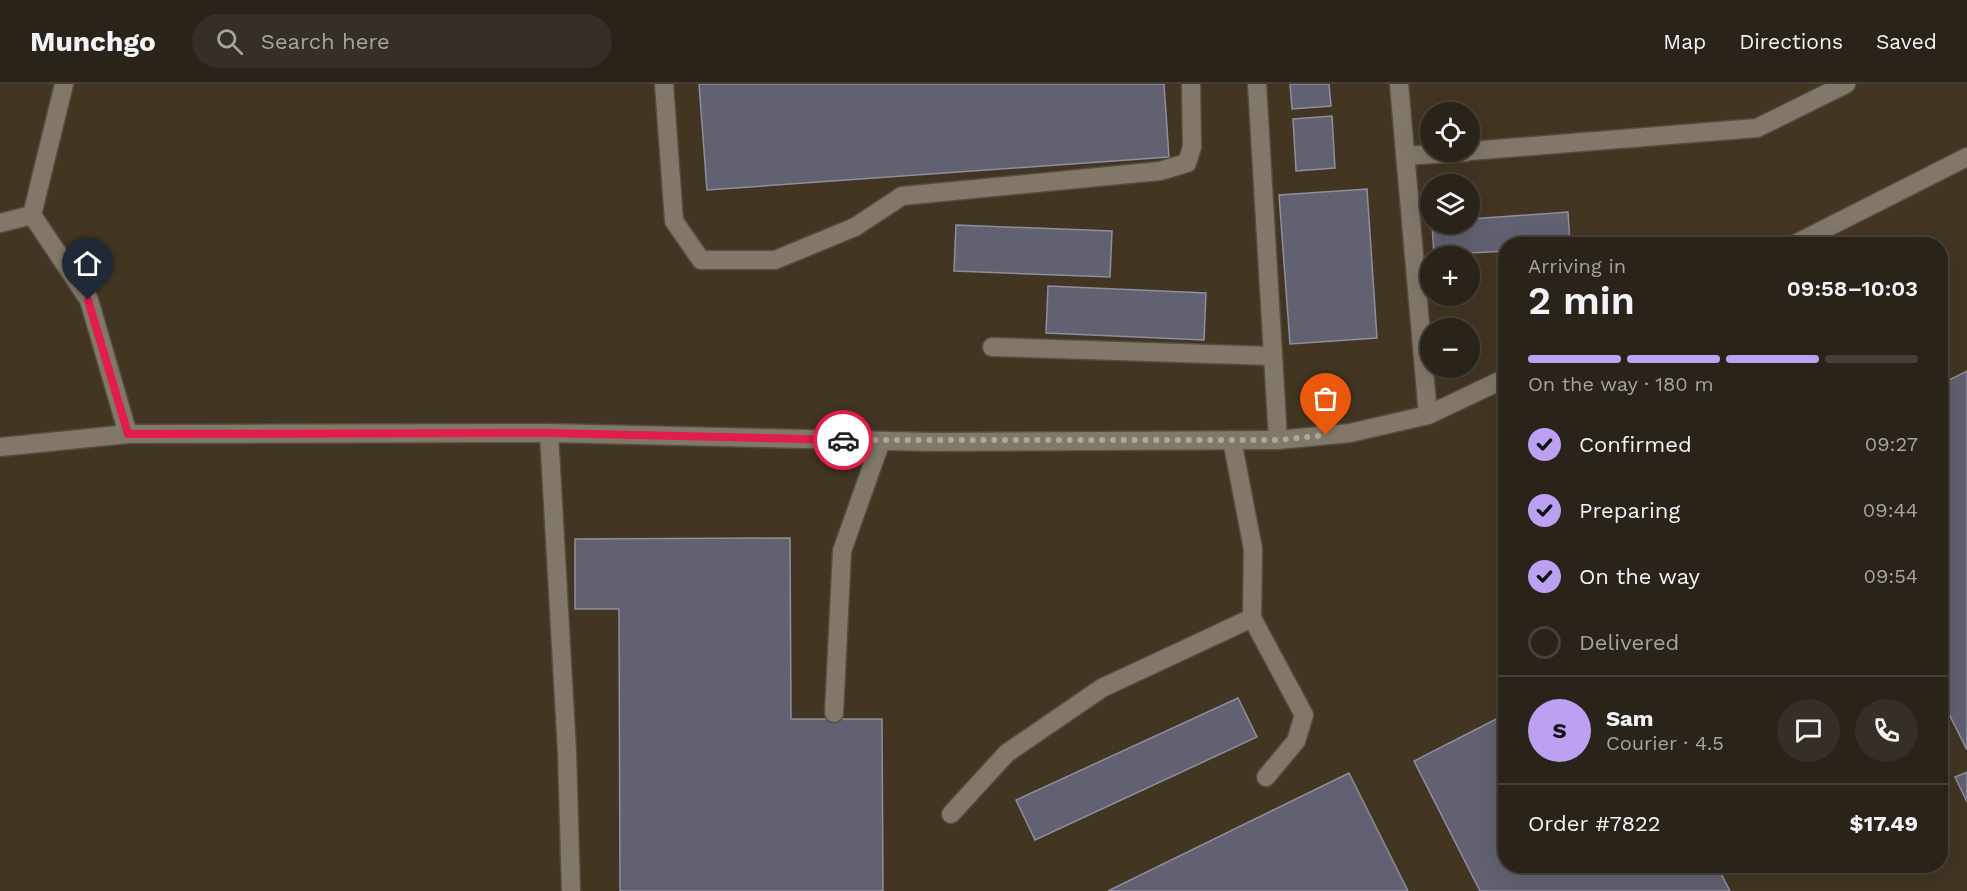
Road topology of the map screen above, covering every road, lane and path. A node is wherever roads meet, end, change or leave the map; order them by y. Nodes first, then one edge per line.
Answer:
1 (64, 84) edge
2 (664, 84) edge
3 (1191, 84) edge
4 (1257, 84) edge
5 (1399, 84) edge
6 (1846, 84) edge
7 (1480, 150) edge
8 (1420, 155) edge
9 (1405, 156) junction
10 (1967, 157) edge
11 (32, 215) junction
12 (0, 223) edge
13 (1809, 237) edge
14 (992, 348) dead end
15 (1273, 356) junction
16 (1498, 382) edge
17 (1428, 415) junction
18 (549, 433) junction
19 (128, 434) junction
20 (1232, 440) junction
21 (1278, 440) junction
22 (881, 441) junction
23 (0, 447) edge
24 (1252, 618) junction
25 (834, 713) dead end
26 (1266, 777) dead end
27 (951, 814) dead end
28 (571, 891) edge

1 - 11 street
2 - 3 street
4 - 15 street
5 - 9 street
6 - 7 street
8 - 9 street
9 - 17 street
10 - 13 street
11 - 12 street
11 - 19 street
14 - 15 street
15 - 21 street
16 - 17 street
17 - 21 street
18 - 19 street
18 - 22 street
18 - 28 street
19 - 23 street
20 - 21 street
20 - 22 street
20 - 24 street
22 - 25 street
24 - 26 street
24 - 27 street

